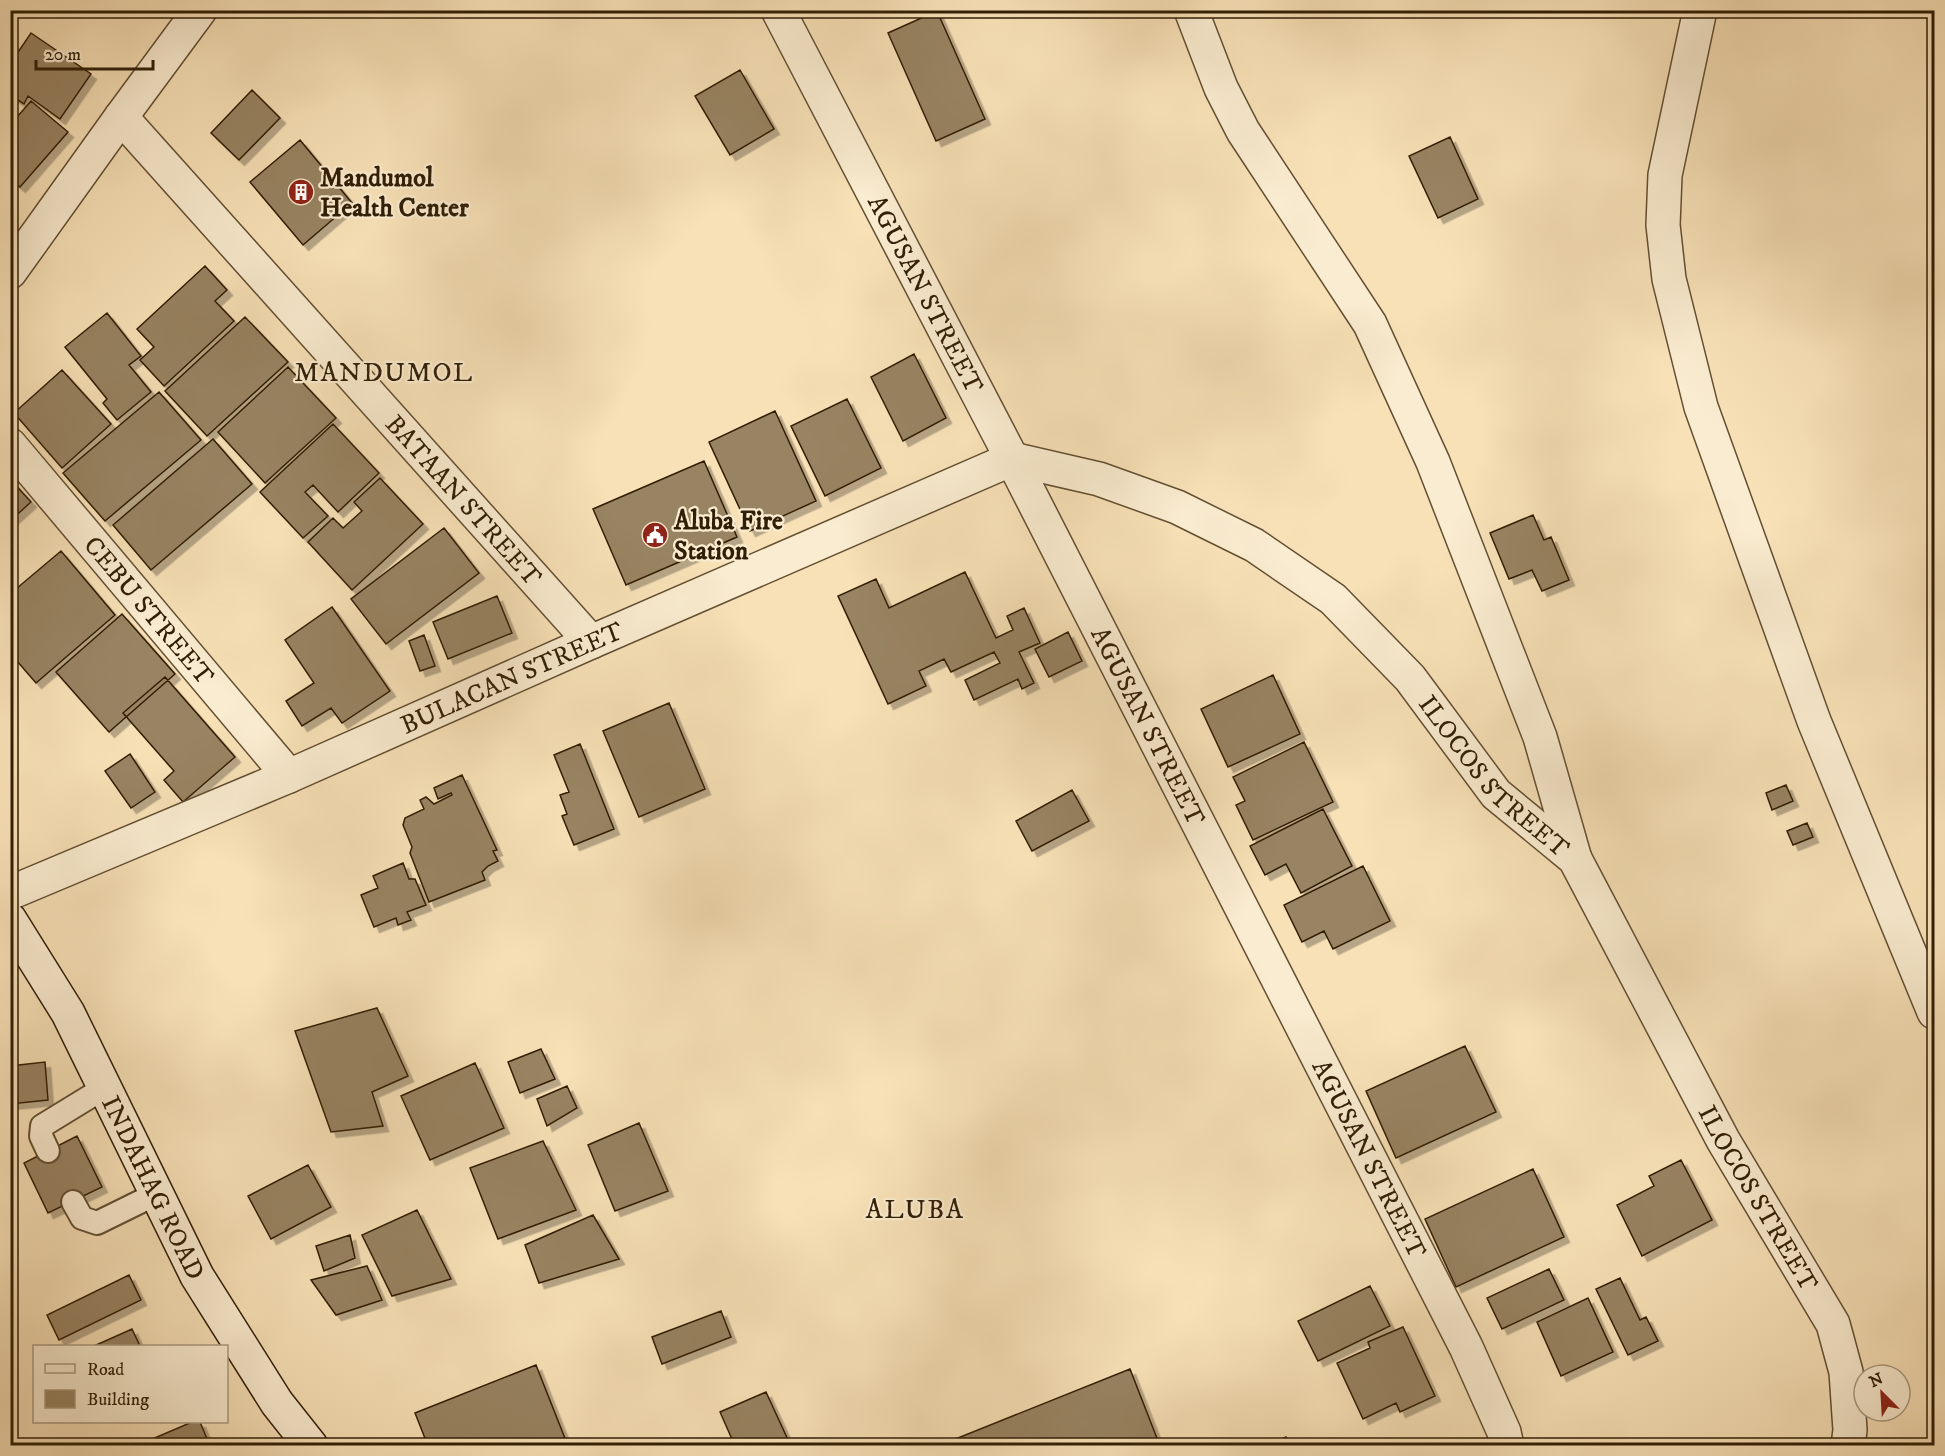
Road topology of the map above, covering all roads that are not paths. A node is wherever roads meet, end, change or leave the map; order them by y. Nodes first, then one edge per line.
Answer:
1 (200, 10) edge
2 (778, 10) edge
3 (1191, 10) edge
4 (1700, 10) edge
5 (121, 117) junction
6 (10, 272) edge
7 (10, 445) edge
8 (1012, 459) junction
9 (591, 642) junction
10 (289, 777) junction
11 (1575, 859) junction
12 (10, 893) edge
13 (10, 920) edge
14 (1935, 1012) edge
15 (104, 1088) junction
16 (48, 1151) dead end
17 (156, 1194) junction
18 (73, 1202) dead end
19 (311, 1446) edge
20 (1507, 1446) edge
21 (1848, 1446) edge

1 - 5 street
2 - 8 street, AGUSAN STREET
3 - 11 street
4 - 14 street
5 - 6 street
5 - 9 street, BATAAN STREET
7 - 10 street, CEBU STREET
8 - 9 street, BULACAN STREET
8 - 11 street, ILOCOS STREET
8 - 20 street, AGUSAN STREET
9 - 10 street, BULACAN STREET
10 - 12 street, BULACAN STREET
11 - 21 street, ILOCOS STREET
13 - 15 street, INDAHAG ROAD
15 - 16 lane
15 - 17 street, INDAHAG ROAD
17 - 18 lane
17 - 19 street, INDAHAG ROAD

